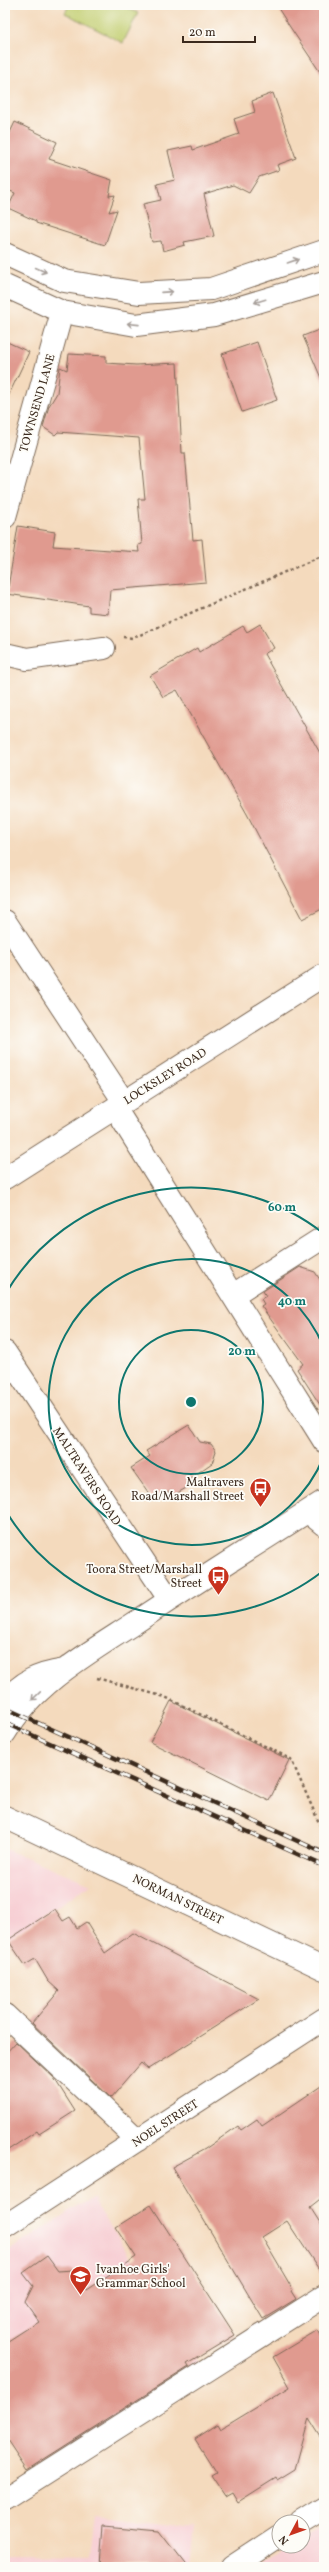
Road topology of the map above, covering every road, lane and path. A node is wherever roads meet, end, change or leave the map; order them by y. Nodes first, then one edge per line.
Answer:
1 (324, 251) edge
2 (5, 254) edge
3 (324, 282) edge
4 (5, 286) edge
5 (62, 312) junction
6 (5, 517) edge
7 (324, 555) edge
8 (111, 642) joint
9 (5, 654) edge
10 (5, 921) edge
11 (324, 975) edge
12 (120, 1105) junction
13 (5, 1178) edge
14 (324, 1237) edge
15 (232, 1295) junction
16 (5, 1352) edge
17 (324, 1441) edge
18 (319, 1512) edge
19 (169, 1599) junction
20 (65, 1670) junction
21 (97, 1678) dead end
22 (5, 1702) edge
23 (5, 1733) edge
24 (5, 1808) edge
25 (5, 1817) edge
26 (324, 1827) edge
27 (31, 1829) junction
28 (5, 1832) edge
29 (52, 1839) junction
30 (324, 1969) edge
31 (5, 2015) edge
32 (324, 2019) edge
33 (138, 2140) junction
34 (5, 2226) edge
35 (324, 2296) edge
36 (5, 2499) edge
37 (324, 2508) edge
38 (311, 2516) edge
39 (311, 2523) edge
40 (324, 2524) edge
41 (271, 2541) edge
42 (232, 2567) edge

2 -> 1 street
3 -> 5 street
4 - 5 street
5 - 6 street, TOWNSEND LANE
7 - 8 path
8 - 9 street
10 - 12 street
11 - 12 street, LOCKSLEY ROAD
12 - 13 street, LOCKSLEY ROAD
12 - 15 street
14 - 15 street
15 - 17 street
16 - 19 street, MALTRAVERS ROAD
18 - 19 street
19 - 20 street
20 - 22 street
20 -> 23 street
21 - 26 path
24 - 27 street, NORMAN STREET
25 - 27 street, NORMAN STREET
27 - 29 street, NORMAN STREET
28 - 29 street
29 - 30 street, NORMAN STREET
31 - 33 street
32 - 33 street, NOEL STREET
33 - 34 street, NOEL STREET
35 - 36 street
37 - 38 street
39 - 40 street
41 - 42 street

